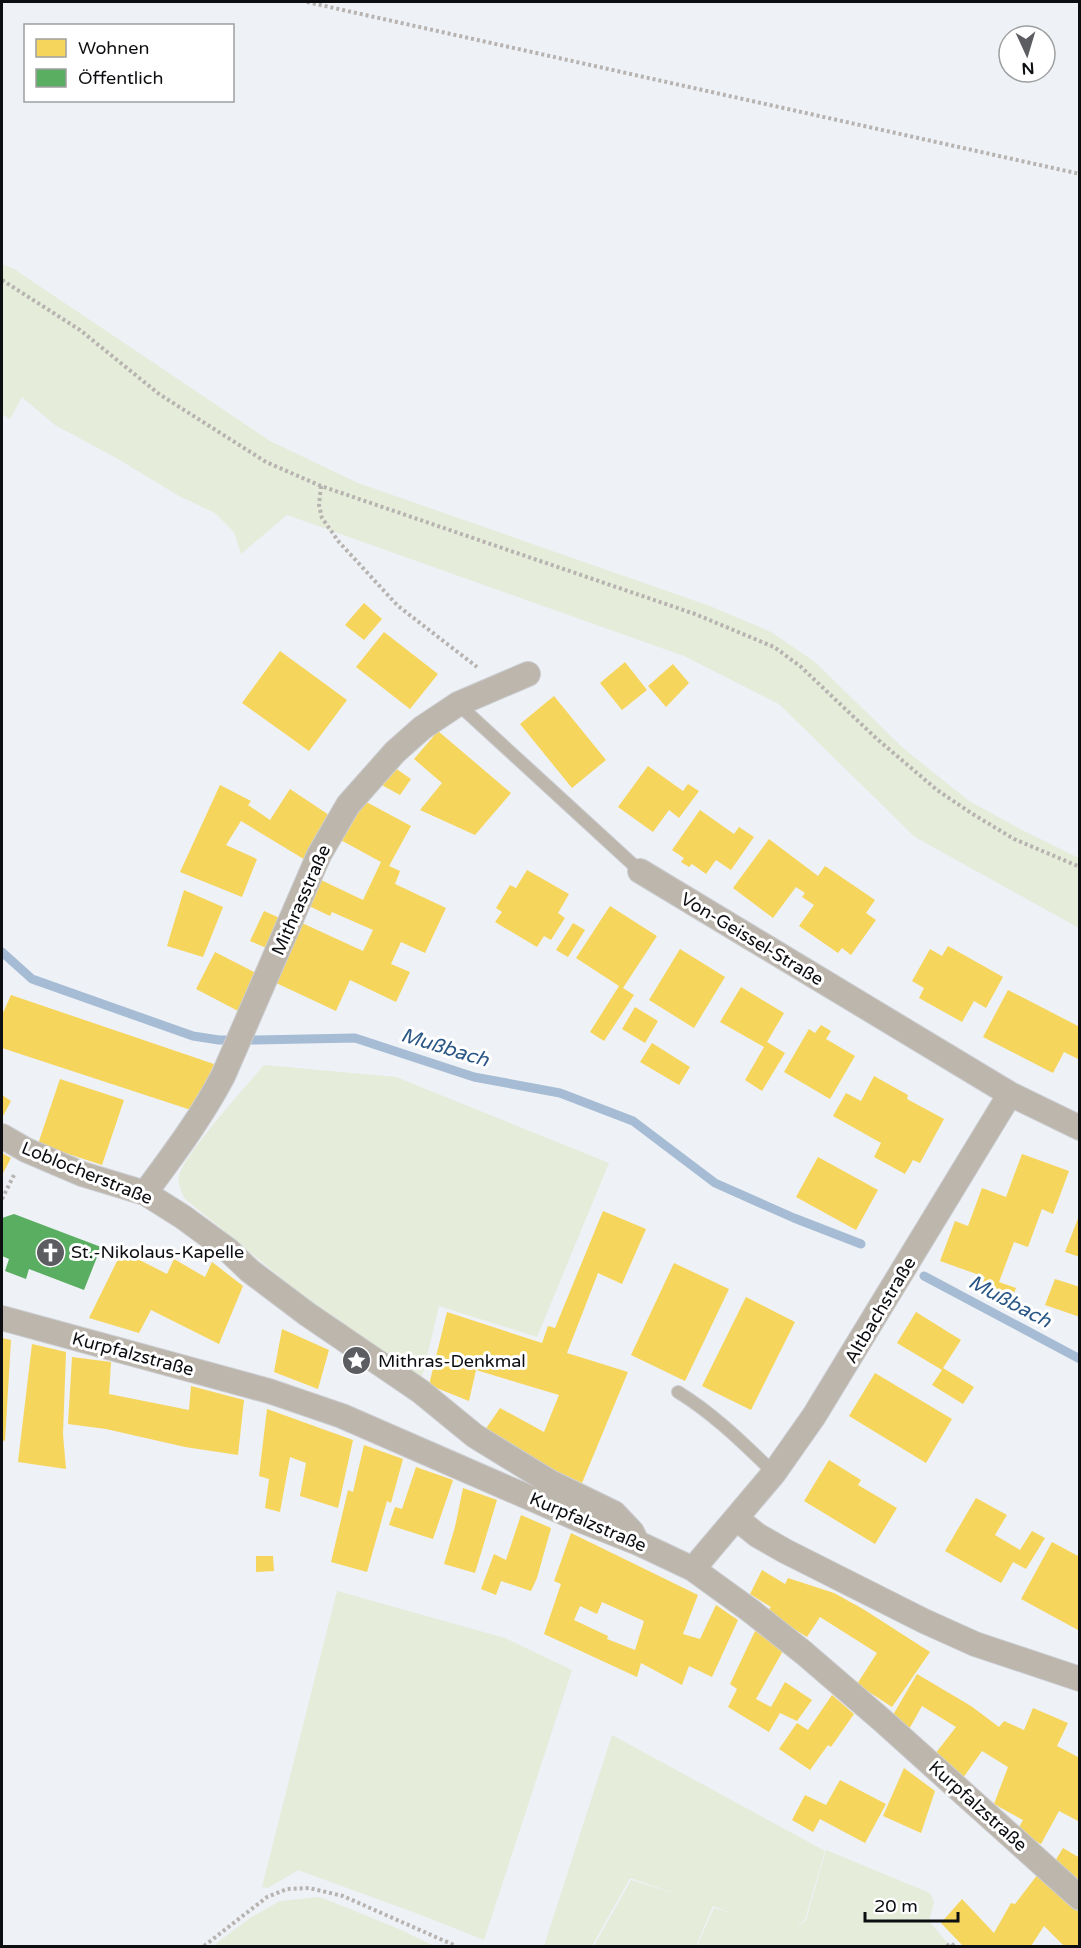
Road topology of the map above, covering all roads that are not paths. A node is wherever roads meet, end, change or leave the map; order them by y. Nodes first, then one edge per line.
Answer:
1 (528, 674) dead end
2 (458, 704) junction
3 (640, 871) joint
4 (1010, 1094) junction
5 (1080, 1128) edge
6 (2, 1136) edge
7 (145, 1193) junction
8 (2, 1318) edge
9 (678, 1392) dead end
10 (774, 1473) junction
11 (736, 1518) junction
12 (638, 1543) junction
13 (693, 1569) junction
14 (1080, 1679) edge
15 (1080, 1898) edge

1 - 2 street, Mithrasstraße
2 - 3 lane, Von-Geissel-Straße
2 - 7 street, Mithrasstraße
3 - 4 street, Von-Geissel-Straße
4 - 5 street, Von-Geissel-Straße
4 - 10 street, Altbachstraße
6 - 7 street, Loblocherstraße
7 - 12 street, Loblocherstraße
8 - 12 street, Kurpfalzstraße
9 - 10 lane
10 - 11 street, Altbachstraße
11 - 13 street, Altbachstraße
11 - 14 street
12 - 13 street, Kurpfalzstraße
13 - 15 street, Kurpfalzstraße

